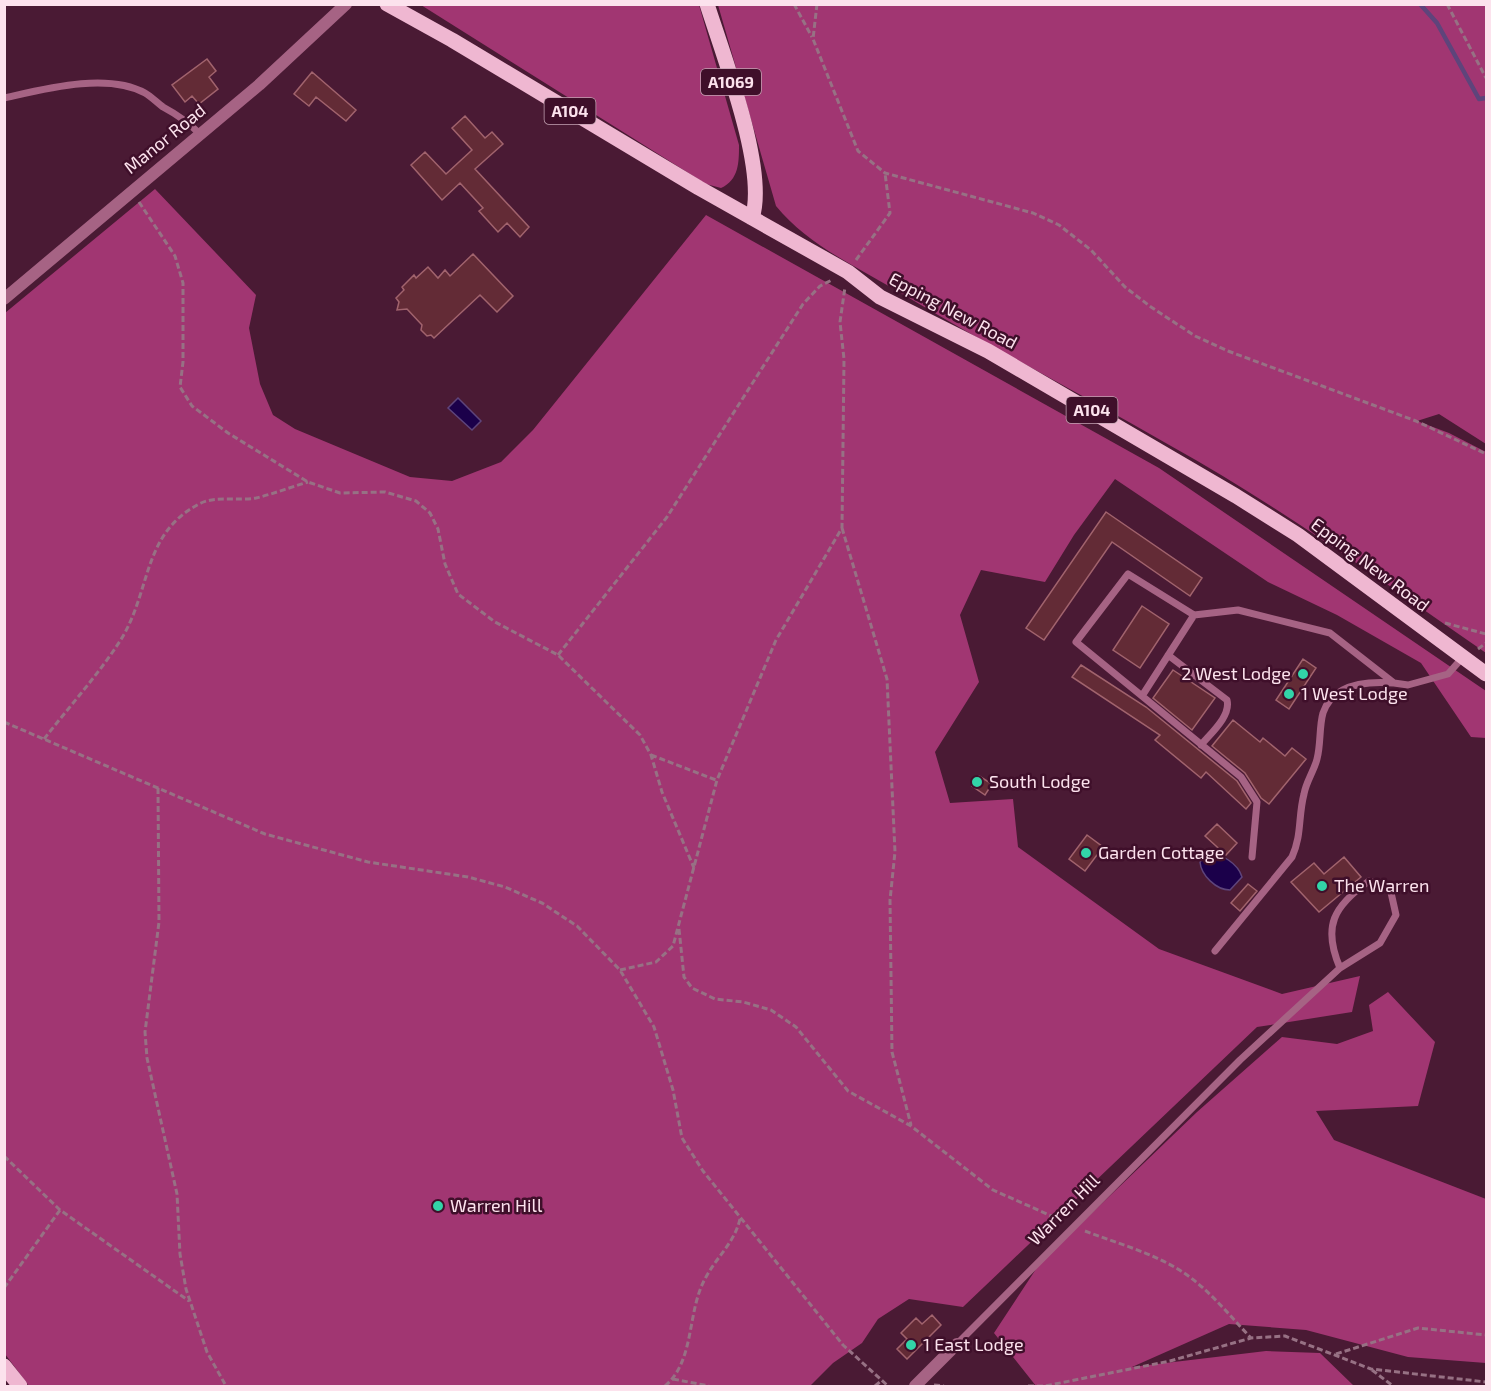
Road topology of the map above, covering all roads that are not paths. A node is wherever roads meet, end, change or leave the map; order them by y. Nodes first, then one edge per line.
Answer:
1 (346, 4) edge
2 (387, 4) edge
3 (707, 4) edge
4 (4, 98) edge
5 (200, 134) junction
6 (752, 219) junction
7 (4, 299) edge
8 (1194, 615) junction
9 (1168, 655) junction
10 (1463, 657) junction
11 (1486, 674) edge
12 (1395, 683) junction
13 (1142, 696) junction
14 (1201, 745) junction
15 (1252, 857) dead end
16 (1215, 951) dead end
17 (1340, 968) junction
18 (957, 1344) joint
19 (4, 1366) edge
20 (20, 1386) edge
21 (915, 1386) edge

1 - 5 street, Manor Road
2 - 6 main road, Epping New Road / A104
3 - 6 main road, A1069
4 - 5 lane
5 - 7 street, Manor Road
6 - 10 main road, Epping New Road / A104
8 - 9 lane
8 - 12 lane
8 - 13 lane
9 - 13 lane
9 - 14 lane
10 - 11 main road, Epping New Road / A104
10 - 12 lane
12 - 16 lane
13 - 14 lane
14 - 15 lane
17 - 17 lane, Warren Hill
17 - 18 lane, Warren Hill
18 - 21 street, Warren Hill
19 - 20 main road

